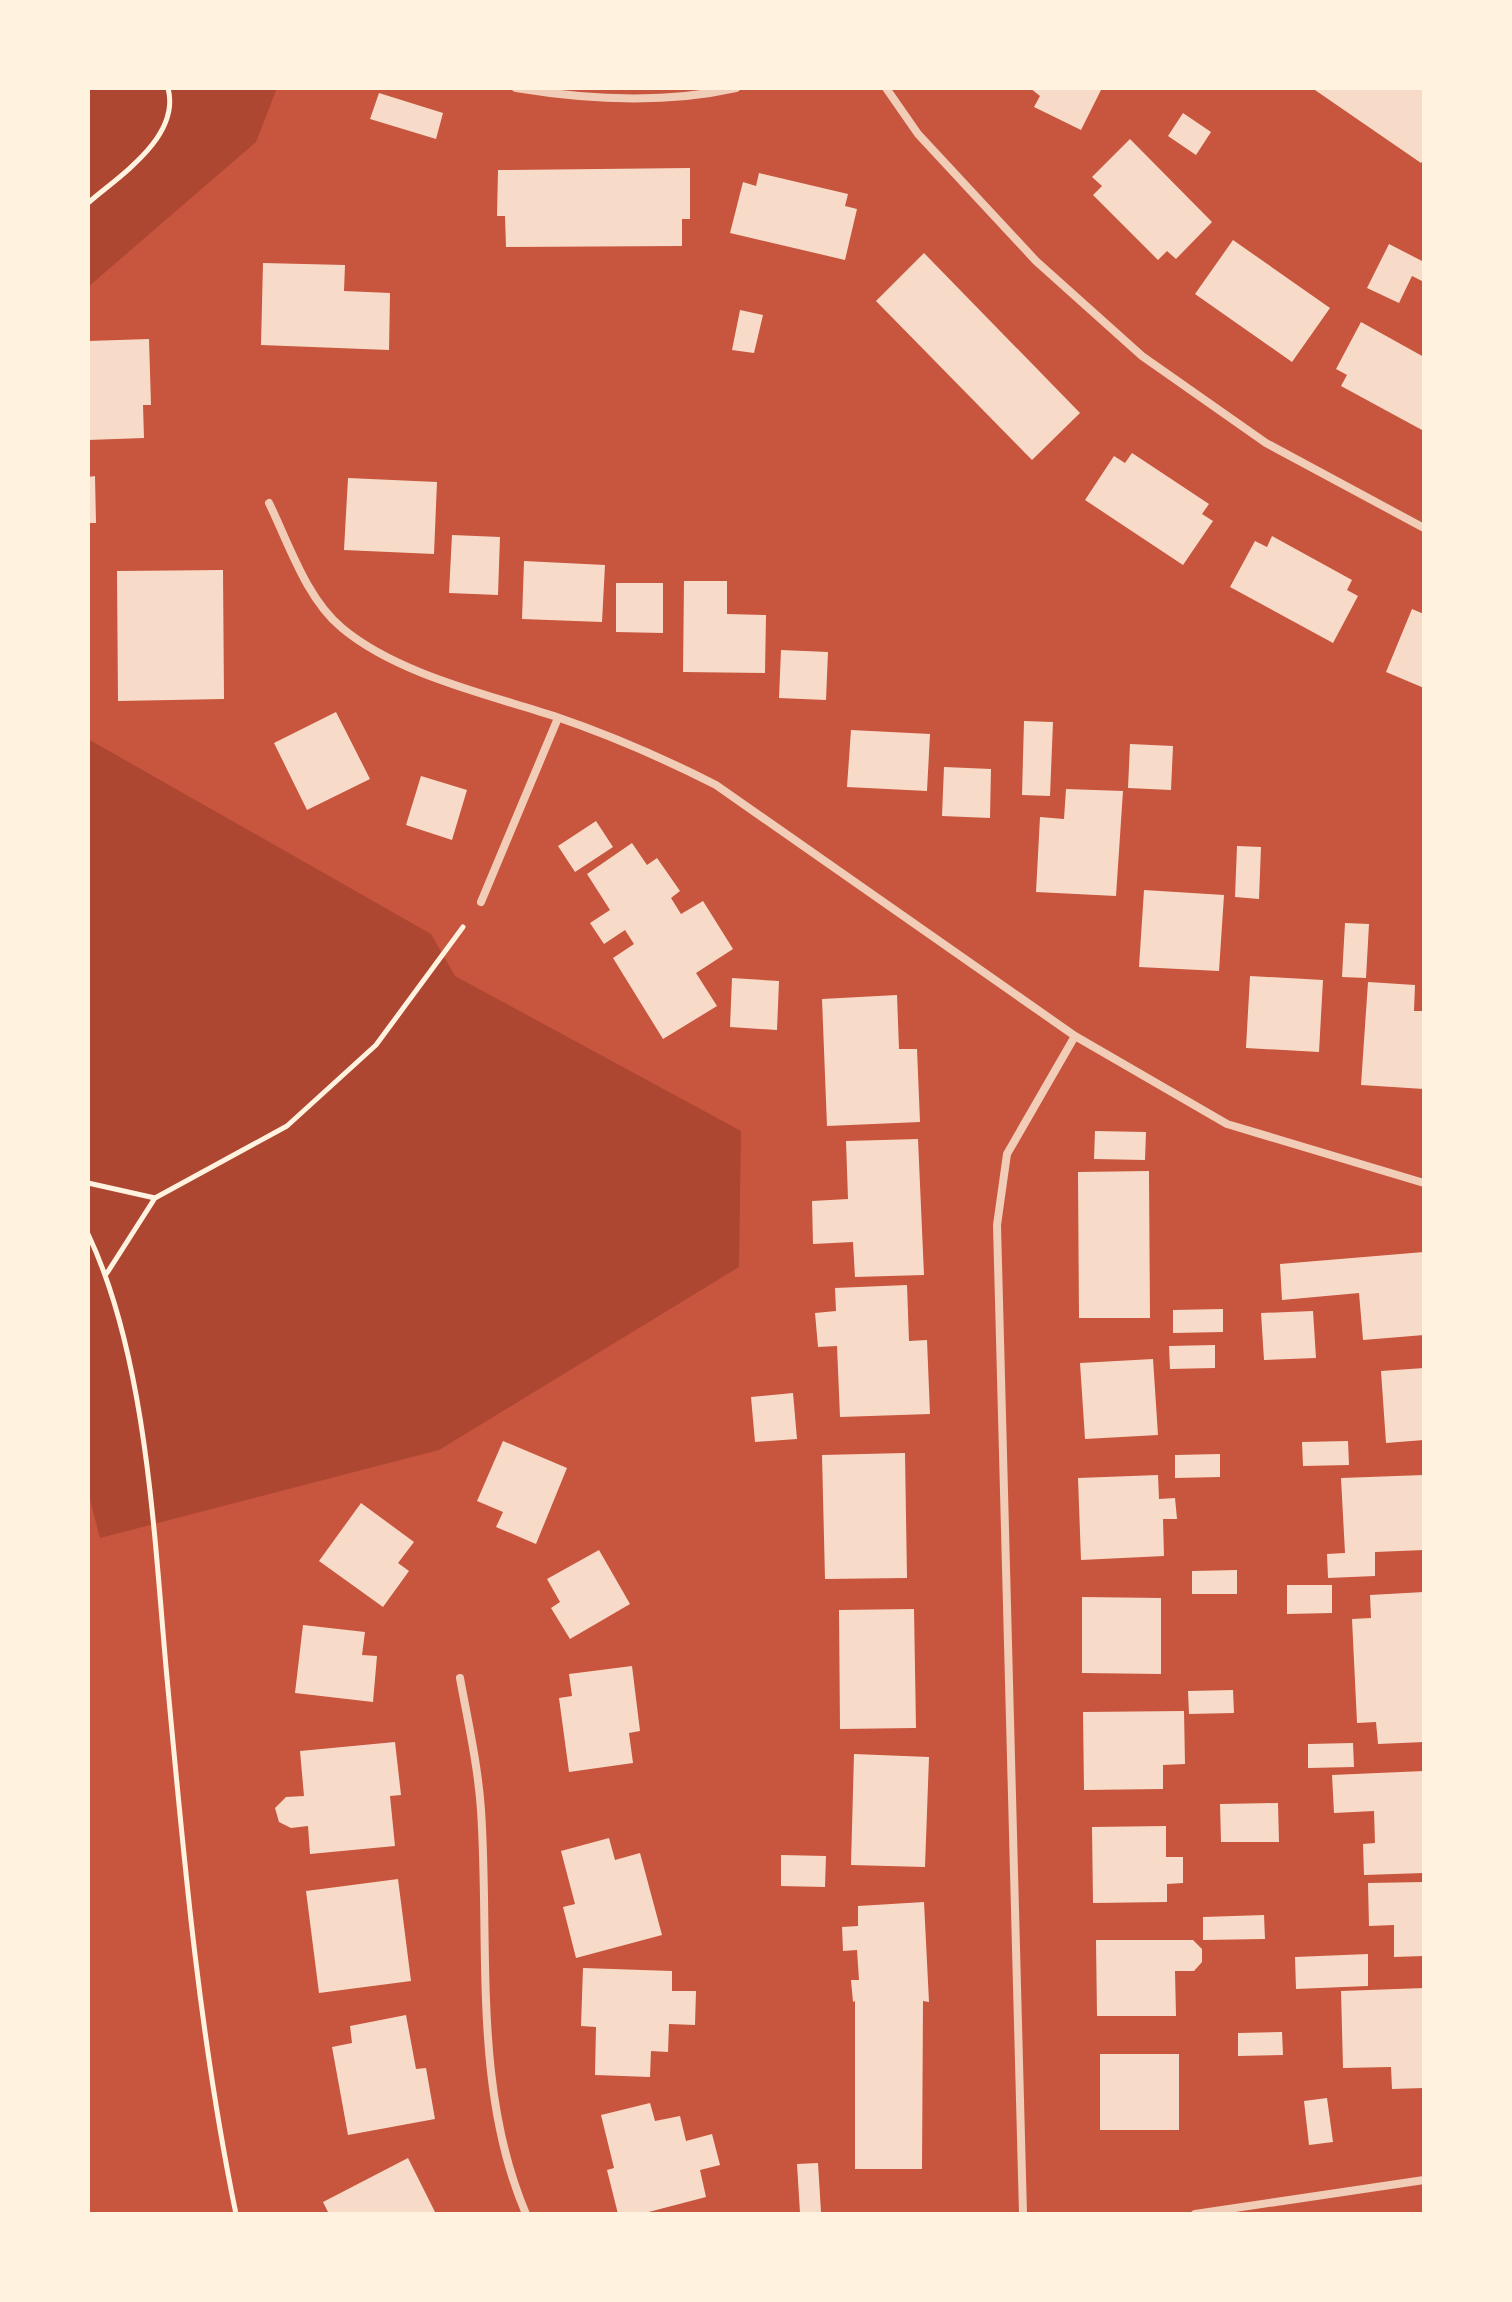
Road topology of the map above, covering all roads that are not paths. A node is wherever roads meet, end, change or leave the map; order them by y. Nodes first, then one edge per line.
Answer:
1 (516, 88) edge
2 (736, 88) edge
3 (886, 88) edge
4 (269, 503) dead end
5 (1424, 528) edge
6 (558, 718) junction
7 (481, 902) road end
8 (1075, 1036) junction
9 (1424, 1183) edge
10 (460, 1678) dead end
11 (1424, 2180) edge
12 (526, 2214) edge
13 (1023, 2214) edge
14 (1195, 2214) edge

1 - 2 street
3 - 5 street
4 - 6 street
6 - 7 street
6 - 8 street
8 - 9 street
8 - 13 street
10 - 12 street
11 - 14 street

